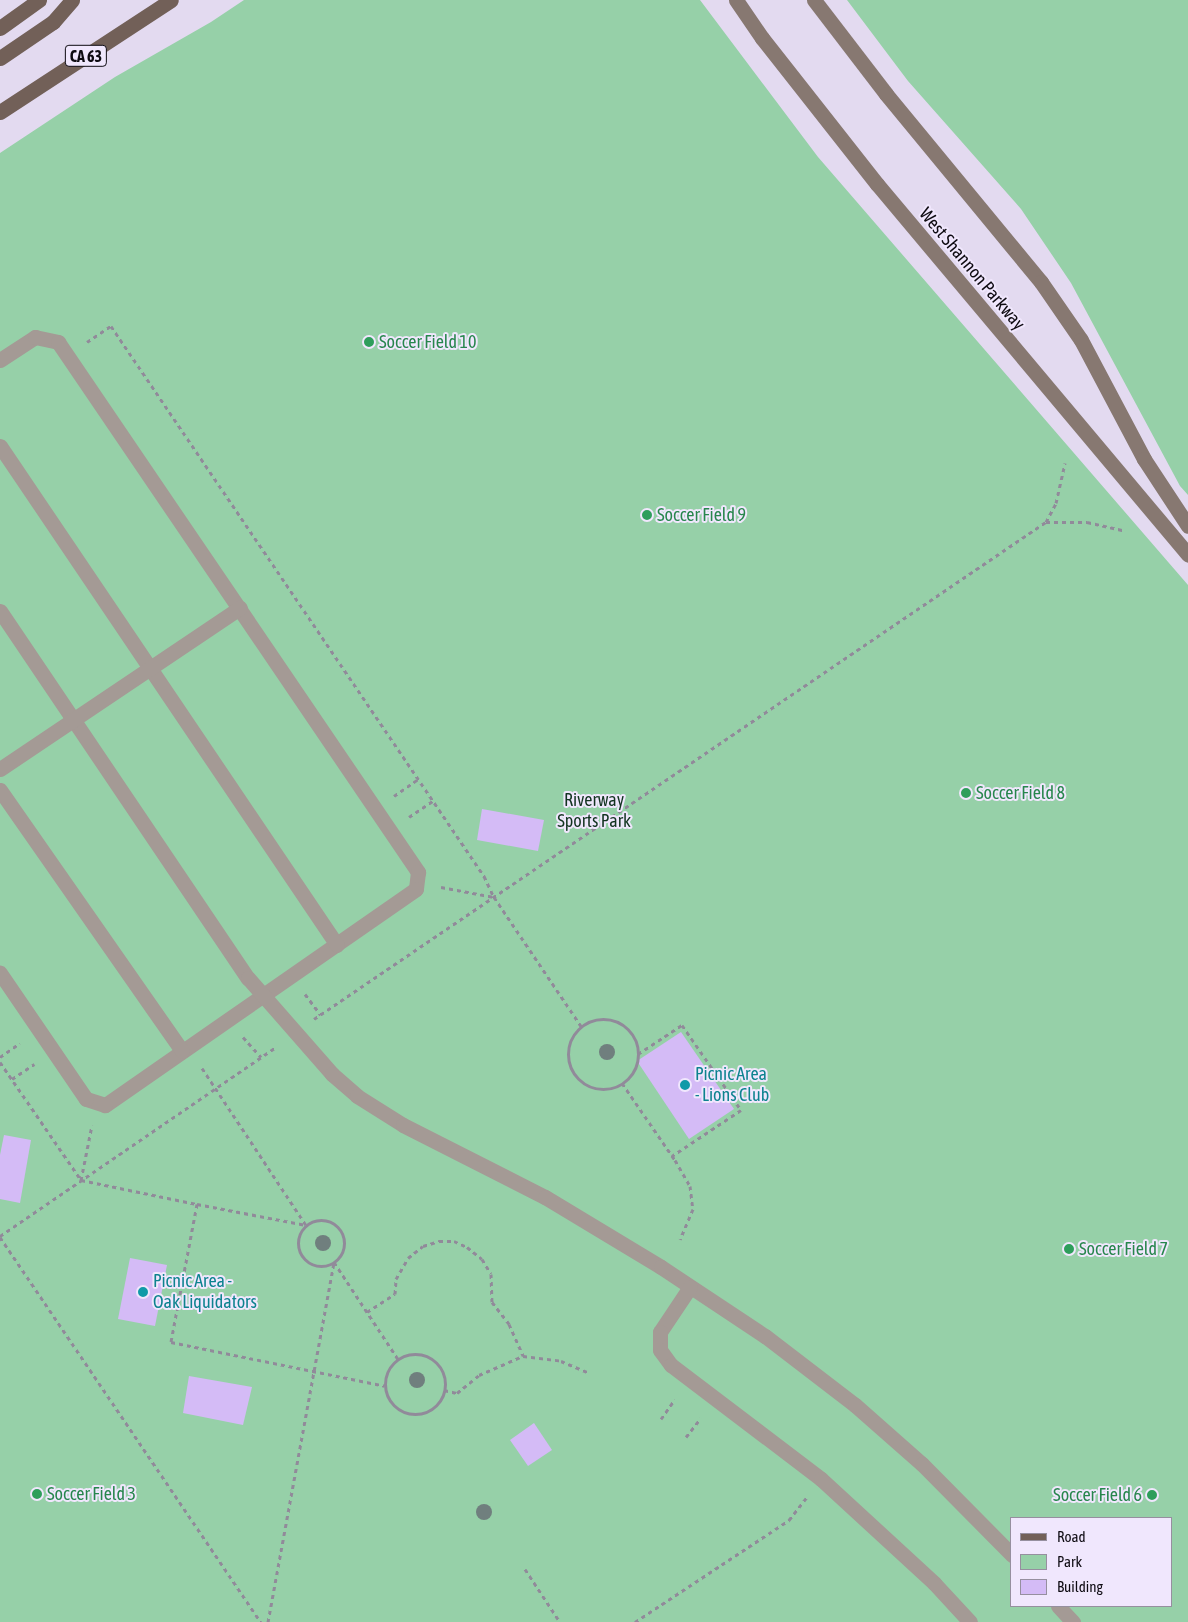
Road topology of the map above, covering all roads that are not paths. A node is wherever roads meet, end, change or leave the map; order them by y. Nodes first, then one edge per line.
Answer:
1 (39, 0) edge
2 (72, 0) edge
3 (171, 0) edge
4 (736, 0) edge
5 (814, 0) edge
6 (0, 28) edge
7 (0, 58) edge
8 (0, 112) edge
9 (0, 360) edge
10 (0, 446) edge
11 (1188, 526) edge
12 (1188, 555) edge
13 (240, 608) junction
14 (0, 611) edge
15 (149, 669) junction
16 (73, 720) junction
17 (0, 769) edge
18 (0, 790) edge
19 (337, 945) junction
20 (0, 973) edge
21 (262, 997) junction
22 (182, 1051) junction
23 (690, 1286) junction
24 (1010, 1552) edge
25 (1059, 1607) edge
26 (970, 1622) edge
27 (1073, 1622) edge

1 - 6 main road
2 - 7 main road
3 - 8 main road, CA 63
4 - 12 street, West Shannon Parkway
5 - 11 street
9 - 13 lane
10 - 15 lane
13 - 15 lane
13 - 19 lane
14 - 16 lane
15 - 16 lane
15 - 19 lane
16 - 17 lane
16 - 21 lane
18 - 22 lane
19 - 21 lane
20 - 22 lane
21 - 22 lane
21 - 23 lane
23 - 24 lane
23 - 26 lane
25 - 27 lane

